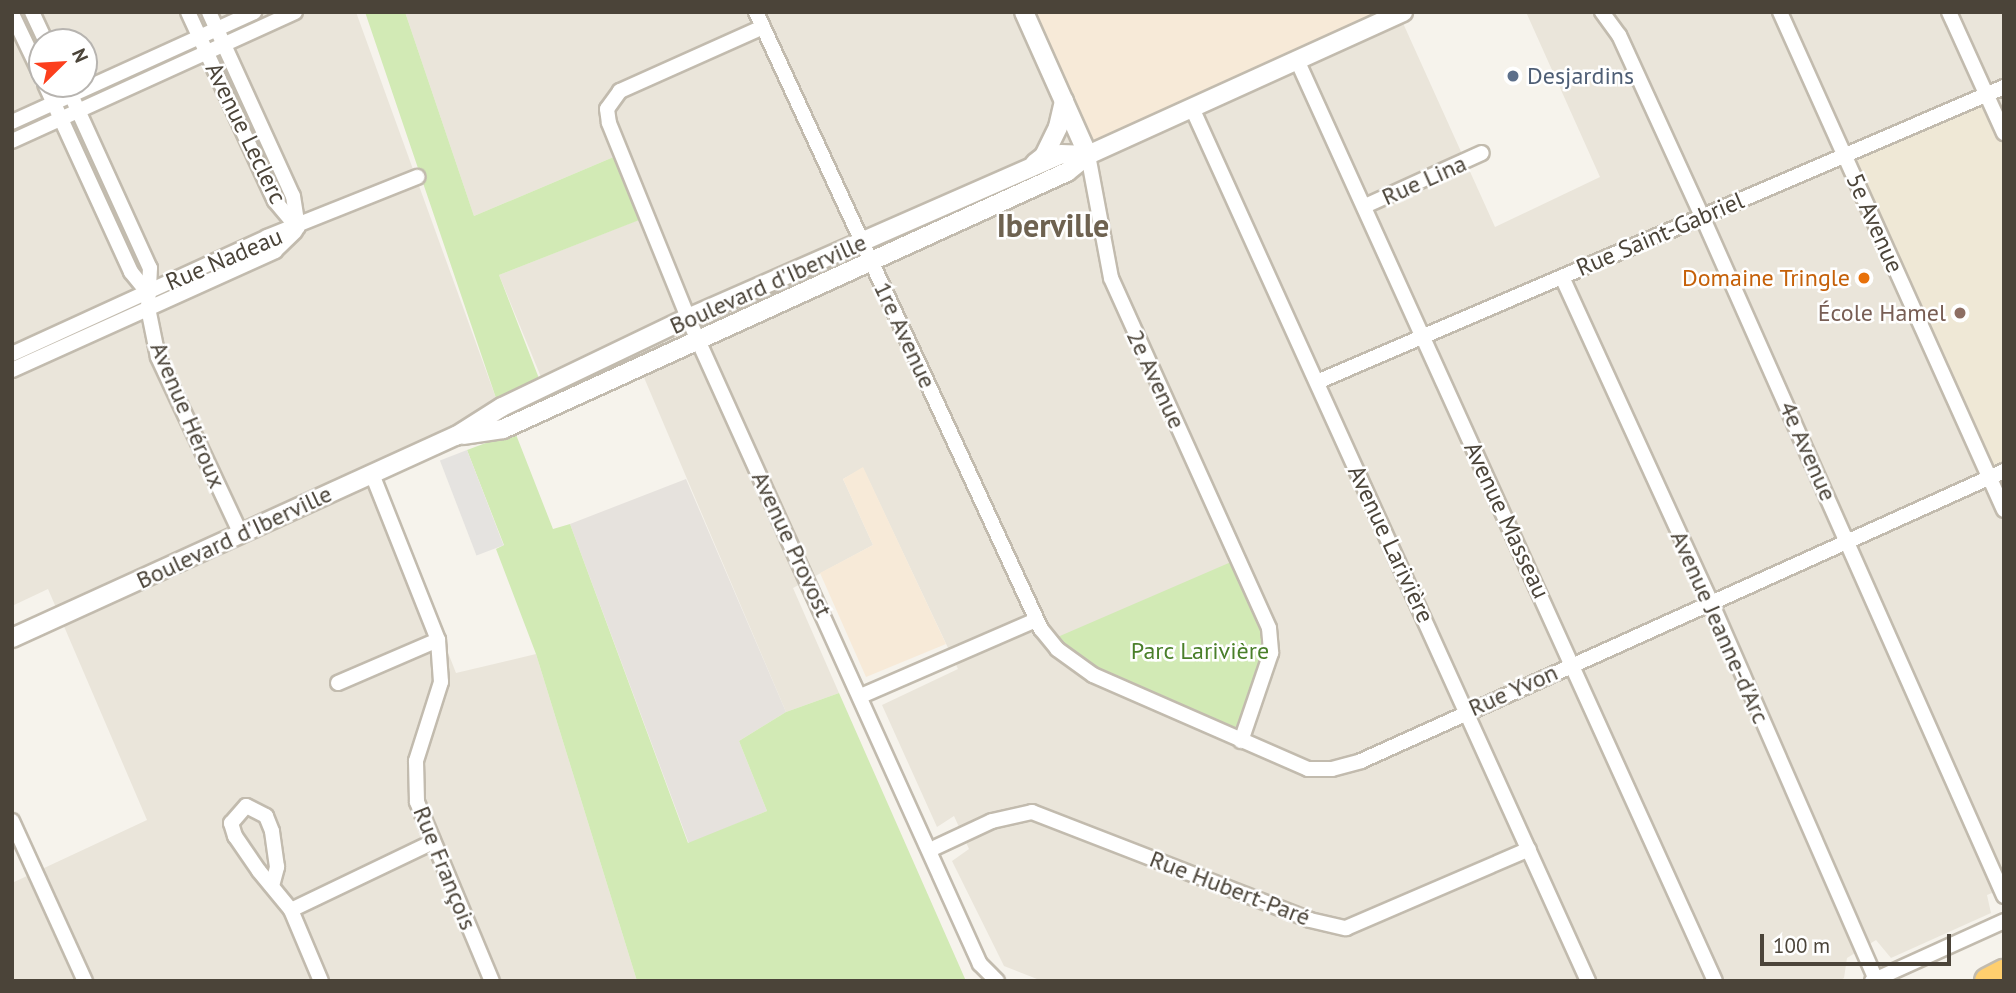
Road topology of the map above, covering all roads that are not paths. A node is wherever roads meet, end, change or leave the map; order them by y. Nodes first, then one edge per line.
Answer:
1 (32, 12) edge
2 (188, 12) edge
3 (209, 12) edge
4 (254, 12) edge
5 (295, 12) edge
6 (756, 12) edge
7 (1024, 12) edge
8 (1402, 12) edge
9 (1602, 12) edge
10 (1780, 12) edge
11 (1948, 12) edge
12 (12, 14) edge
13 (763, 27) junction
14 (39, 28) edge
15 (217, 29) junction
16 (200, 37) junction
17 (224, 45) junction
18 (28, 48) edge
19 (208, 52) junction
20 (1297, 60) junction
21 (98, 77) edge
22 (2004, 87) edge
23 (1986, 95) junction
24 (51, 98) edge
25 (60, 98) edge
26 (73, 98) edge
27 (1064, 101) junction
28 (54, 104) junction
29 (1192, 108) junction
30 (78, 110) junction
31 (61, 120) junction
32 (12, 122) edge
33 (2004, 133) edge
34 (12, 141) edge
35 (1482, 153) dead end
36 (1088, 155) junction
37 (1844, 155) junction
38 (1027, 170) junction
39 (417, 177) dead end
40 (1365, 206) junction
41 (1702, 216) junction
42 (298, 228) junction
43 (862, 242) junction
44 (872, 262) junction
45 (1562, 277) junction
46 (148, 292) junction
47 (148, 308) junction
48 (688, 318) junction
49 (1423, 336) junction
50 (698, 339) junction
51 (13, 364) edge
52 (1317, 382) junction
53 (456, 436) junction
54 (2004, 471) edge
55 (372, 474) junction
56 (1989, 477) junction
57 (2004, 510) edge
58 (241, 534) junction
59 (1848, 541) junction
60 (1711, 602) junction
61 (1036, 620) junction
62 (12, 638) edge
63 (438, 640) junction
64 (1573, 663) junction
65 (338, 683) dead end
66 (861, 696) junction
67 (1466, 711) junction
68 (1241, 741) junction
69 (12, 821) edge
70 (433, 842) junction
71 (1530, 849) junction
72 (930, 850) junction
73 (272, 886) junction
74 (2004, 896) edge
75 (291, 910) junction
76 (2004, 921) edge
77 (2004, 974) edge
78 (992, 977) edge
79 (1874, 980) edge
80 (85, 981) edge
81 (321, 981) edge
82 (492, 981) edge
83 (1588, 981) edge
84 (1715, 981) edge
85 (1988, 981) edge

1 - 14 street
2 - 16 street, Avenue Leclerc
3 - 15 street, Avenue Leclerc
4 - 15 street
5 - 17 street
6 - 13 street, 1re Avenue
7 - 27 street, 2e Avenue
8 - 20 street, Boulevard d'Iberville
9 - 41 street, 4e Avenue
10 - 37 street, 5e Avenue
11 - 23 street
12 - 18 street
13 - 43 street, 1re Avenue
13 - 48 street, Avenue Provost
15 - 16 street
15 - 17 street, Avenue Leclerc
16 - 19 street, Avenue Leclerc
16 - 21 street
17 - 19 street
17 - 42 street, Avenue Leclerc
19 - 30 street
19 - 42 street, Avenue Leclerc
20 - 29 street, Boulevard d'Iberville
20 - 40 street, Avenue Masseau
22 - 23 street, Rue Saint-Gabriel
23 - 33 street
23 - 37 street, Rue Saint-Gabriel
24 - 28 street
25 - 28 street
26 - 30 street, Avenue Héroux
27 - 36 street, 2e Avenue
27 - 38 street
28 - 31 street
28 - 32 street
29 - 36 street, Boulevard d'Iberville
29 - 52 street, Avenue Larivière
30 - 31 street
30 - 46 street, Avenue Héroux
31 - 34 street
31 - 46 street
35 - 40 street, Rue Lina
36 - 38 street, Boulevard d'Iberville
36 - 44 street, Boulevard d'Iberville
36 - 68 street, 2e Avenue
37 - 41 street, Rue Saint-Gabriel
37 - 56 street, 5e Avenue
38 - 43 street, Boulevard d'Iberville
39 - 42 street
40 - 49 street, Avenue Masseau
41 - 45 street, Rue Saint-Gabriel
41 - 59 street, 4e Avenue
42 - 46 street, Rue Nadeau
42 - 47 street, Rue Nadeau
43 - 44 street, 1re Avenue
43 - 48 street, Boulevard d'Iberville
44 - 50 street, Boulevard d'Iberville
44 - 61 street, 1re Avenue
45 - 49 street, Rue Saint-Gabriel
45 - 60 street, Avenue Jeanne-d'Arc
46 - 47 street, Avenue Héroux
46 - 51 street, Rue Nadeau
47 - 51 street, Rue Nadeau
47 - 58 street, Avenue Héroux
48 - 50 street, Avenue Provost
48 - 53 street, Boulevard d'Iberville
49 - 52 street, Rue Saint-Gabriel
49 - 64 street, Avenue Masseau
50 - 53 street, Boulevard d'Iberville
50 - 66 street, Avenue Provost
52 - 67 street, Avenue Larivière
53 - 55 street, Boulevard d'Iberville
54 - 56 street, Rue Yvon
55 - 58 street, Boulevard d'Iberville
55 - 63 street, Rue François
56 - 57 street, 5e Avenue
56 - 59 street, Rue Yvon
58 - 62 street, Boulevard d'Iberville
59 - 60 street, Rue Yvon
59 - 74 street, 4e Avenue
60 - 64 street, Rue Yvon
60 - 79 street, Avenue Jeanne-d'Arc
61 - 66 street
61 - 68 street, Rue Yvon
63 - 65 street
63 - 70 street, Rue François
64 - 67 street, Rue Yvon
64 - 84 street, Avenue Masseau
66 - 72 street, Avenue Provost
67 - 68 street, Rue Yvon
67 - 71 street, Avenue Larivière
69 - 80 street
70 - 75 street
70 - 82 street, Rue François
71 - 72 street, Rue Hubert-Paré
71 - 83 street, Avenue Larivière
72 - 78 street, Avenue Provost
73 - 73 street
73 - 75 street
75 - 81 street
76 - 79 street
77 - 85 highway

